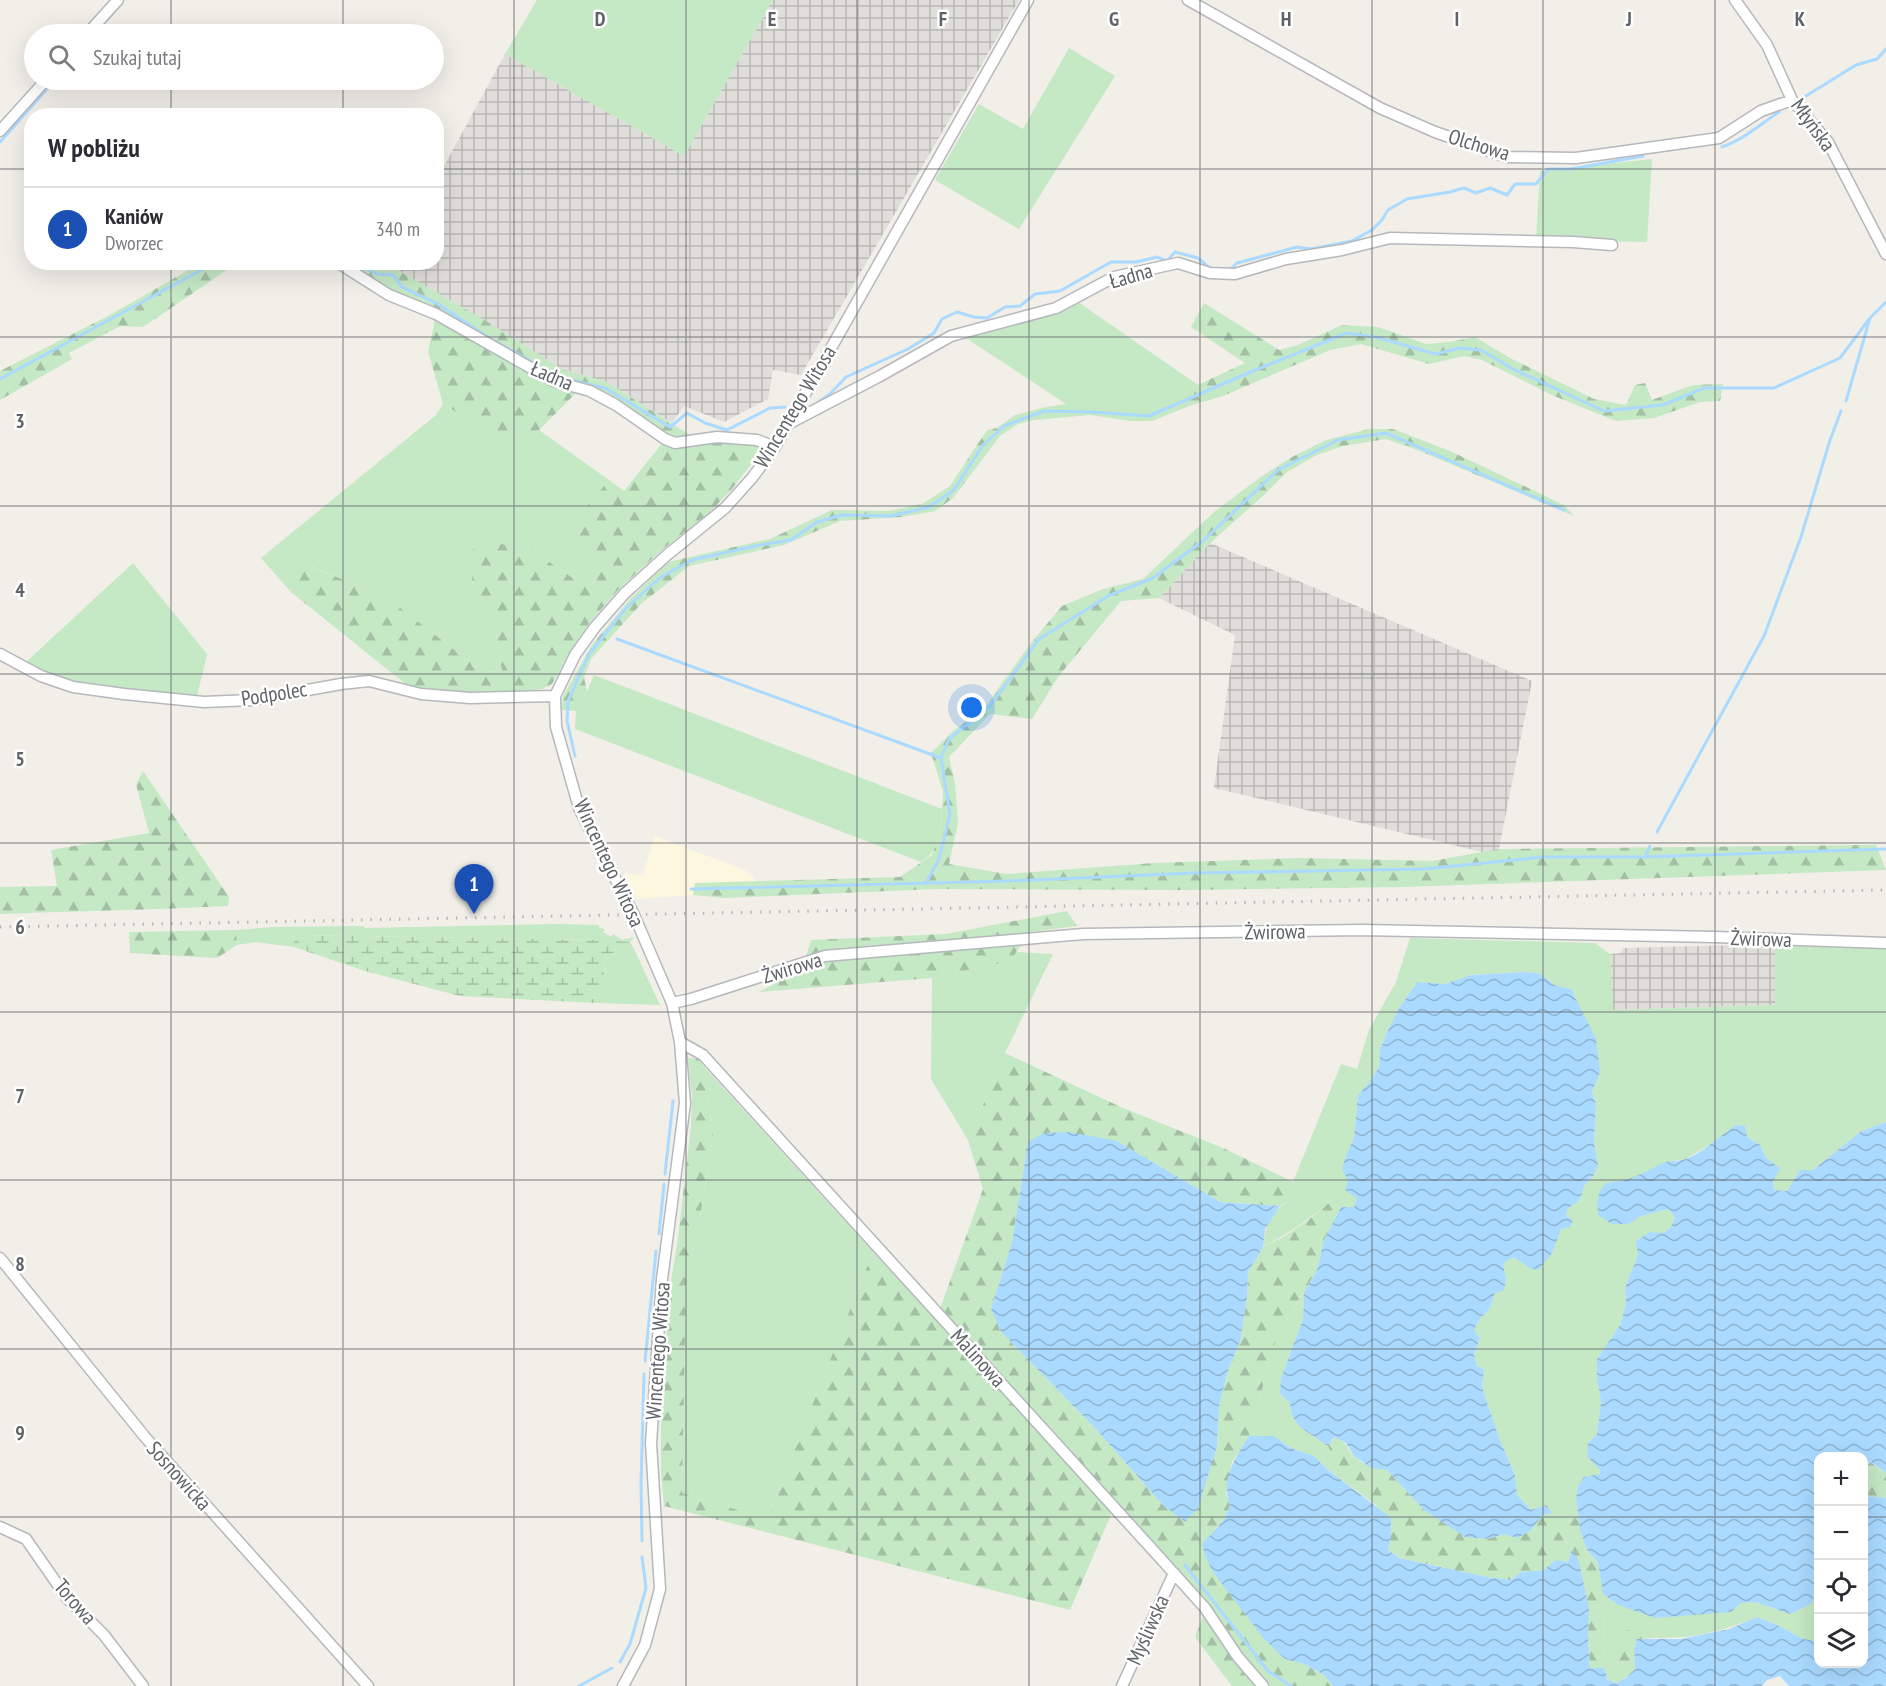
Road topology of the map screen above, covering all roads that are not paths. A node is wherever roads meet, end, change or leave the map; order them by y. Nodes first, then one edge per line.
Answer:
1 (118, 0) edge
2 (1028, 0) edge
3 (1188, 0) edge
4 (1735, 0) edge
5 (96, 24) edge
6 (37, 90) edge
7 (1792, 100) junction
8 (0, 131) edge
9 (1612, 245) dead end
10 (1886, 254) edge
11 (350, 270) edge
12 (788, 424) junction
13 (775, 447) junction
14 (0, 654) edge
15 (555, 696) junction
16 (1886, 943) edge
17 (672, 1003) junction
18 (680, 1042) junction
19 (0, 1258) edge
20 (0, 1527) edge
21 (1174, 1573) junction
22 (143, 1686) edge
23 (368, 1686) edge
24 (623, 1686) edge
25 (1122, 1686) edge
26 (1263, 1686) edge

1 - 5 street
2 - 12 street, Wincentego Witosa
3 - 7 street, Olchowa
4 - 7 street, Młyńska
6 - 8 street
7 - 10 street, Młyńska
9 - 12 street, Ładna
11 - 13 street, Ładna
12 - 13 street, Wincentego Witosa
13 - 15 street, Wincentego Witosa
14 - 15 street, Podpolec
15 - 17 street, Wincentego Witosa
16 - 17 street, Żwirowa
17 - 18 street, Wincentego Witosa
18 - 21 street, Malinowa
18 - 24 street, Wincentego Witosa
19 - 23 street, Sosnowicka
20 - 22 street, Torowa
21 - 25 street, Myśliwska
21 - 26 street, Malinowa

